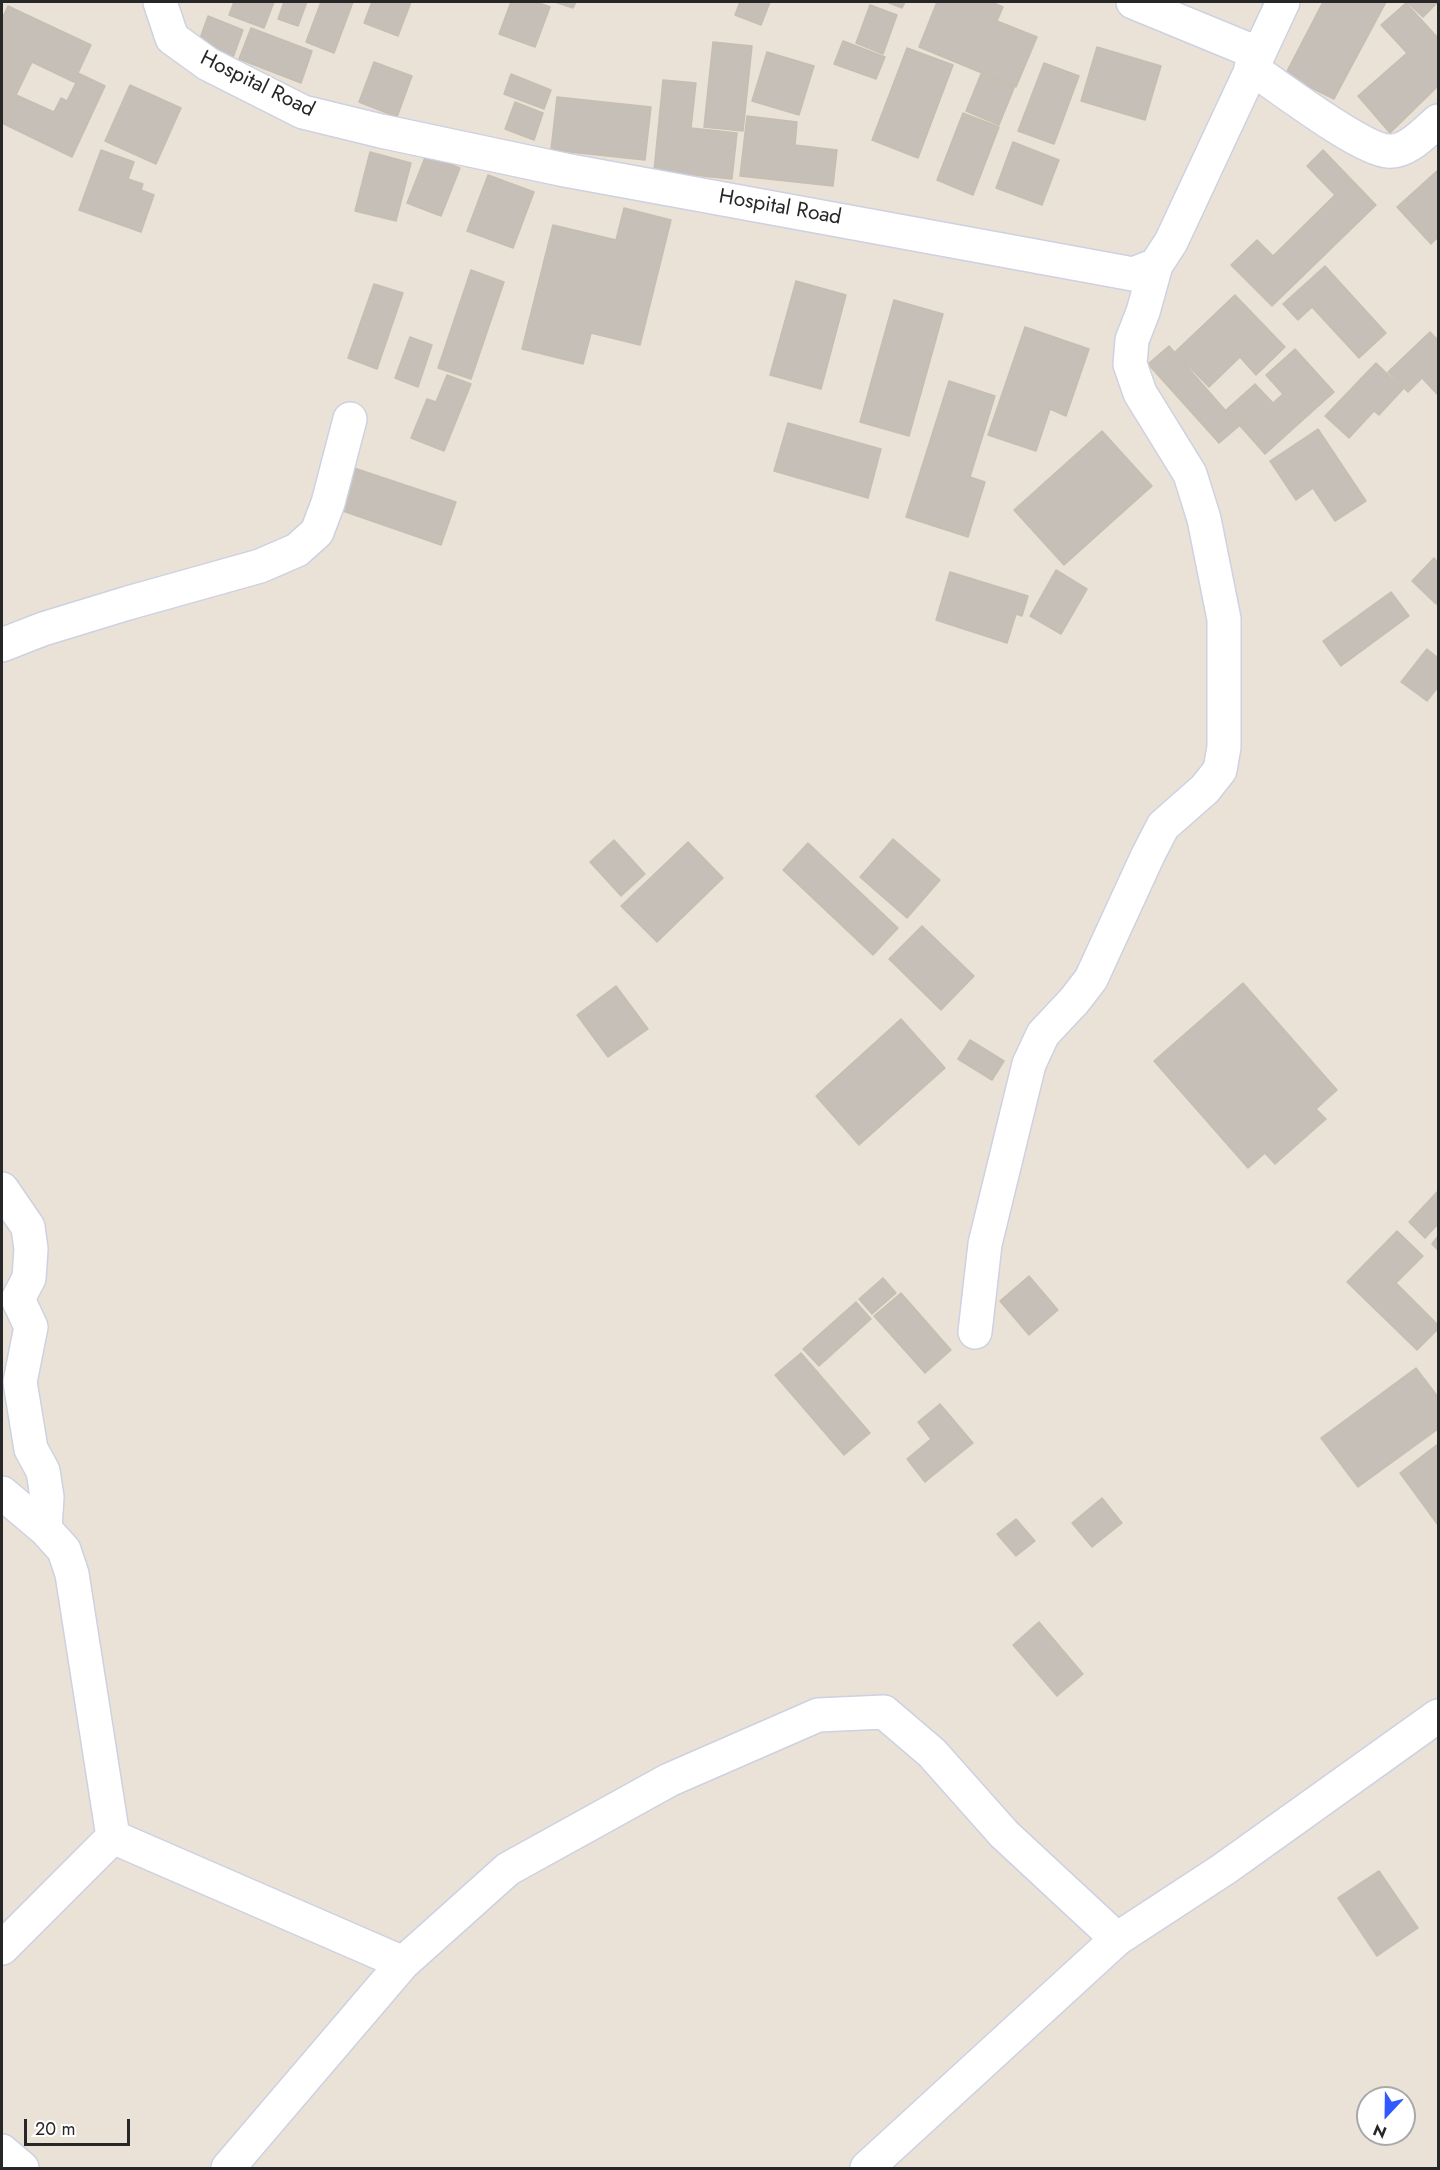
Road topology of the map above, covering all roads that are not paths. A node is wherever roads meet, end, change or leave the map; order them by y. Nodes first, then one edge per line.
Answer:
1 (160, 2) edge
2 (1133, 2) edge
3 (1282, 2) edge
4 (1254, 61) junction
5 (1438, 121) edge
6 (1156, 265) junction
7 (351, 419) dead end
8 (2, 645) edge
9 (2, 1189) edge
10 (975, 1332) dead end
11 (2, 1493) edge
12 (45, 1529) junction
13 (1438, 1716) edge
14 (113, 1837) junction
15 (1117, 1939) junction
16 (2, 1948) edge
17 (403, 1963) junction
18 (2, 2151) edge
19 (22, 2169) edge
20 (228, 2169) edge
21 (867, 2169) edge

1 - 6 street, Hospital Road
2 - 4 street
3 - 4 street
4 - 5 street
4 - 6 street
6 - 10 street
7 - 8 street
9 - 12 street
11 - 12 street
12 - 14 street
13 - 15 street
14 - 16 street
14 - 17 street
15 - 17 street
15 - 21 street
17 - 20 street
18 - 19 street

